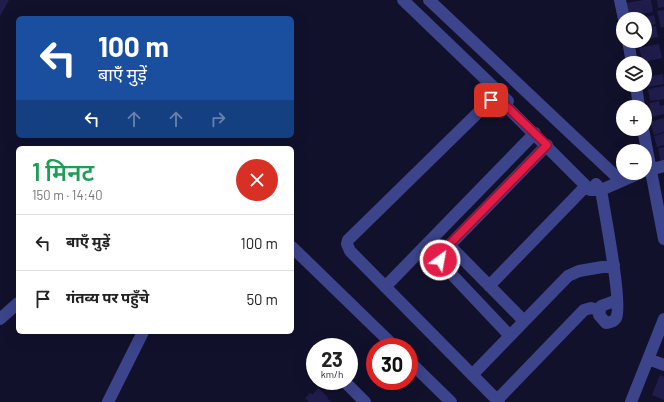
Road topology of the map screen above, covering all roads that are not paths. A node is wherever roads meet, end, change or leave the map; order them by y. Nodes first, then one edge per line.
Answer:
1 (403, 0) edge
2 (429, 0) edge
3 (620, 0) edge
4 (623, 12) edge
5 (535, 133) junction
6 (547, 145) junction
7 (664, 166) edge
8 (652, 169) edge
9 (648, 180) edge
10 (622, 181) joint
11 (586, 186) junction
12 (601, 190) junction
13 (664, 239) edge
14 (449, 245) junction
15 (294, 249) edge
16 (614, 265) junction
17 (385, 286) junction
18 (489, 286) junction
19 (617, 300) junction
20 (16, 305) edge
21 (599, 310) junction
22 (0, 319) edge
23 (664, 319) edge
24 (524, 321) junction
25 (142, 334) edge
26 (510, 336) junction
27 (386, 338) edge
28 (648, 359) junction
29 (664, 365) edge
30 (418, 370) edge
31 (472, 375) junction
32 (353, 390) edge
33 (498, 401) edge
34 (108, 402) edge
35 (365, 402) edge
36 (452, 402) edge
37 (631, 402) edge

1 - 12 street
2 - 10 street
3 - 4 street
5 - 6 street
5 - 17 street
5 - 17 street
6 - 11 street
6 - 14 street
7 - 8 street
9 - 13 street
10 - 12 street
11 - 12 street
11 - 18 street
12 - 16 street
14 - 18 street
14 - 26 street
15 - 27 street
16 - 19 street
16 - 24 street
17 - 31 street
18 - 24 street
19 - 21 street
19 - 21 street
20 - 22 street
21 - 33 street
23 - 28 street
24 - 26 street
25 - 34 street
26 - 31 street
28 - 29 street
28 - 37 street
30 - 36 street
31 - 33 street
32 - 35 street

